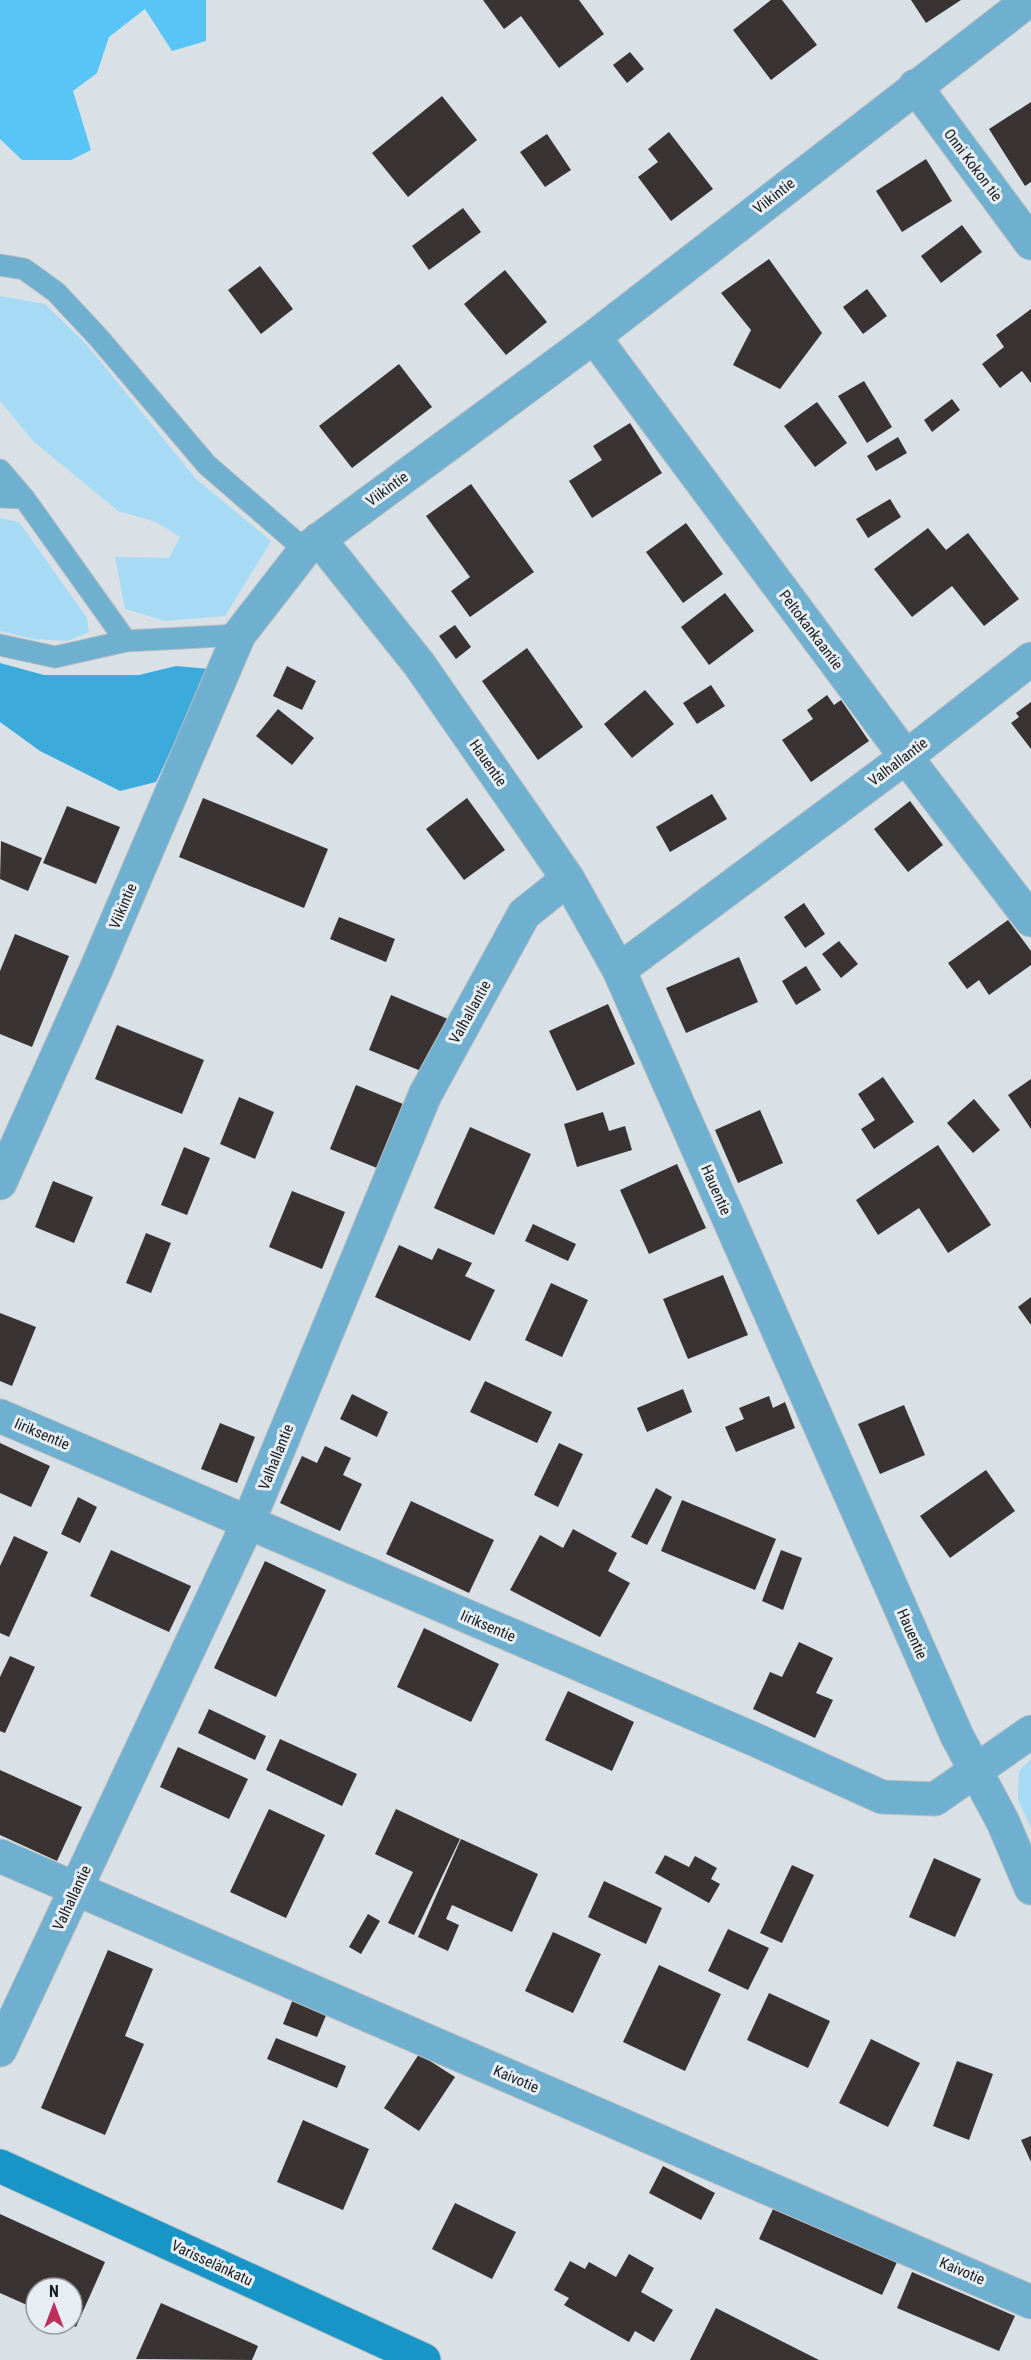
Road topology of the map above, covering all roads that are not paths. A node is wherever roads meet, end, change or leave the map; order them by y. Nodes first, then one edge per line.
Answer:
1 (1029, 0) edge
2 (915, 86) junction
3 (1031, 243) edge
4 (0, 265) edge
5 (594, 337) junction
6 (0, 470) edge
7 (0, 497) edge
8 (24, 498) junction
9 (312, 545) junction
10 (239, 635) junction
11 (126, 641) junction
12 (0, 645) edge
13 (1031, 659) edge
14 (906, 757) junction
15 (568, 879) junction
16 (1031, 920) edge
17 (619, 970) junction
18 (0, 1183) edge
19 (0, 1416) edge
20 (248, 1523) junction
21 (1031, 1732) edge
22 (976, 1771) junction
23 (0, 1856) edge
24 (1031, 1888) edge
25 (77, 1889) junction
26 (0, 2050) edge
27 (0, 2166) edge
28 (1031, 2301) edge
29 (424, 2360) edge

1 - 2 street, Viikintie
2 - 3 street, Onni Kokon tie
2 - 5 street, Viikintie
4 - 9 lane
5 - 9 street, Viikintie
5 - 14 street, Peltokankaantie
6 - 8 lane
7 - 8 lane
8 - 11 lane
9 - 10 street, Viikintie
9 - 15 street, Hauentie
10 - 11 lane
10 - 18 street, Viikintie
11 - 12 lane
13 - 14 street, Valhallantie
14 - 16 street, Peltokankaantie
14 - 17 street, Valhallantie
15 - 17 street, Hauentie
15 - 20 street, Valhallantie
17 - 22 street, Hauentie
19 - 20 street, Iiriksentie
20 - 22 street, Iiriksentie
20 - 25 street, Valhallantie
21 - 22 street, Iiriksentie
22 - 24 street, Hauentie
23 - 25 street, Kaivotie
25 - 26 street, Valhallantie
25 - 28 street, Kaivotie
27 - 29 street, Varisselänkatu

